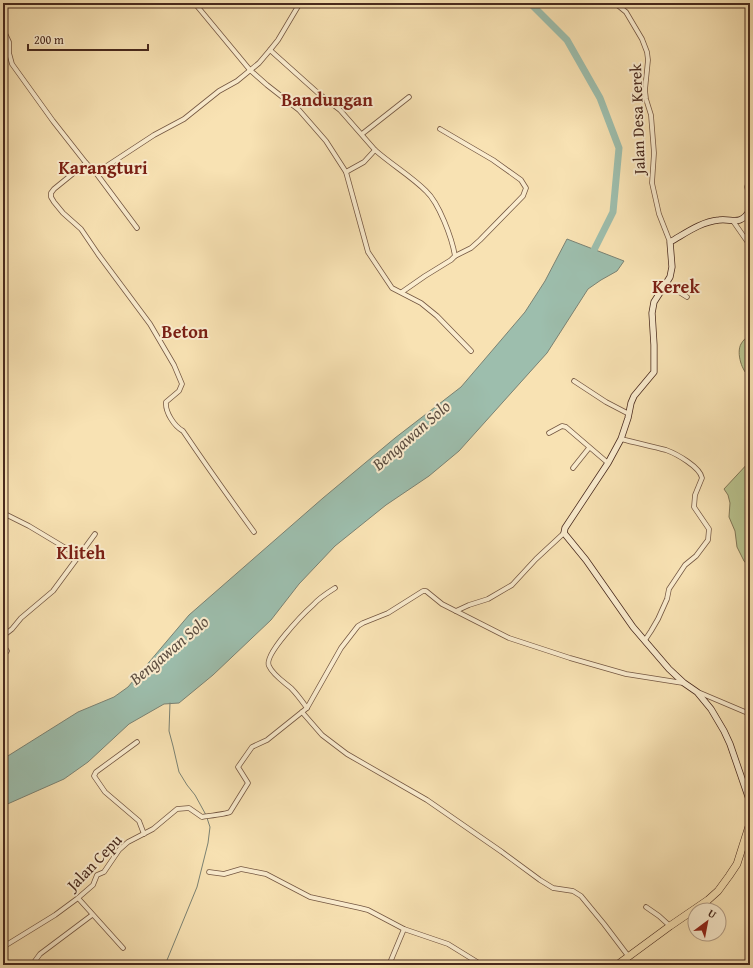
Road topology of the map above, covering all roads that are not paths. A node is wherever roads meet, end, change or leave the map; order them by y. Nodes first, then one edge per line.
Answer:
1 (188, 3) edge
2 (300, 3) edge
3 (615, 3) edge
4 (3, 29) edge
5 (270, 50) junction
6 (250, 70) junction
7 (409, 97) dead end
8 (440, 129) dead end
9 (362, 134) junction
10 (375, 150) junction
11 (86, 163) junction
12 (346, 172) junction
13 (96, 173) junction
14 (750, 177) edge
15 (750, 199) edge
16 (750, 210) edge
17 (733, 221) junction
18 (137, 228) dead end
19 (670, 242) junction
20 (749, 244) dead end
21 (455, 256) junction
22 (666, 284) junction
23 (402, 292) junction
24 (687, 297) dead end
25 (470, 351) dead end
26 (574, 381) dead end
27 (629, 414) junction
28 (549, 432) dead end
29 (621, 439) junction
30 (589, 448) junction
31 (608, 463) junction
32 (573, 468) dead end
33 (3, 513) edge
34 (254, 532) dead end
35 (564, 533) junction
36 (95, 534) dead end
37 (79, 556) junction
38 (335, 588) dead end
39 (456, 611) junction
40 (3, 636) edge
41 (645, 640) junction
42 (3, 645) edge
43 (3, 656) edge
44 (684, 683) junction
45 (697, 692) junction
46 (306, 708) junction
47 (302, 712) junction
48 (750, 714) edge
49 (137, 742) dead end
50 (750, 802) edge
51 (750, 823) edge
52 (144, 834) junction
53 (209, 872) dead end
54 (78, 898) junction
55 (646, 907) dead end
56 (92, 915) junction
57 (670, 926) junction
58 (404, 929) junction
59 (3, 947) edge
60 (123, 948) dead end
61 (628, 957) junction
62 (620, 964) edge
63 (32, 965) edge
64 (389, 965) edge
65 (482, 965) edge

1 - 6 street
2 - 5 street
3 - 19 street, Jalan Desa Kerek
4 - 11 street
5 - 6 street
5 - 9 street
6 - 12 street
6 - 13 street
7 - 9 street
8 - 21 street
9 - 10 street
10 - 12 street
10 - 21 street
11 - 13 street
11 - 34 street
12 - 23 street
13 - 18 street
14 - 15 street
16 - 17 street
17 - 19 street
17 - 20 street
19 - 22 street, Jalan Desa Kerek
21 - 23 street
22 - 24 street
22 - 27 street, Jalan Desa Kerek
23 - 25 street
26 - 27 street
27 - 29 street, Jalan Desa Kerek
28 - 30 street
29 - 31 street, Jalan Desa Kerek
29 - 41 street
30 - 31 street
30 - 32 street
31 - 35 street, Jalan Desa Kerek
33 - 37 street
35 - 39 street, Jalan Desa Kerek
35 - 41 street
36 - 37 street
37 - 40 street
38 - 46 street
39 - 44 street
39 - 46 street
41 - 44 street
42 - 43 street
44 - 45 street
45 - 48 street
45 - 50 street
46 - 47 street
47 - 52 street, Jalan Cepu
47 - 61 street
49 - 52 street
51 - 57 highway
52 - 54 street, Jalan Cepu
53 - 58 street
54 - 56 street
54 - 59 street, Jalan Cepu
55 - 57 street
56 - 60 street
56 - 63 street
57 - 61 highway
58 - 64 street
58 - 65 street
61 - 62 highway

